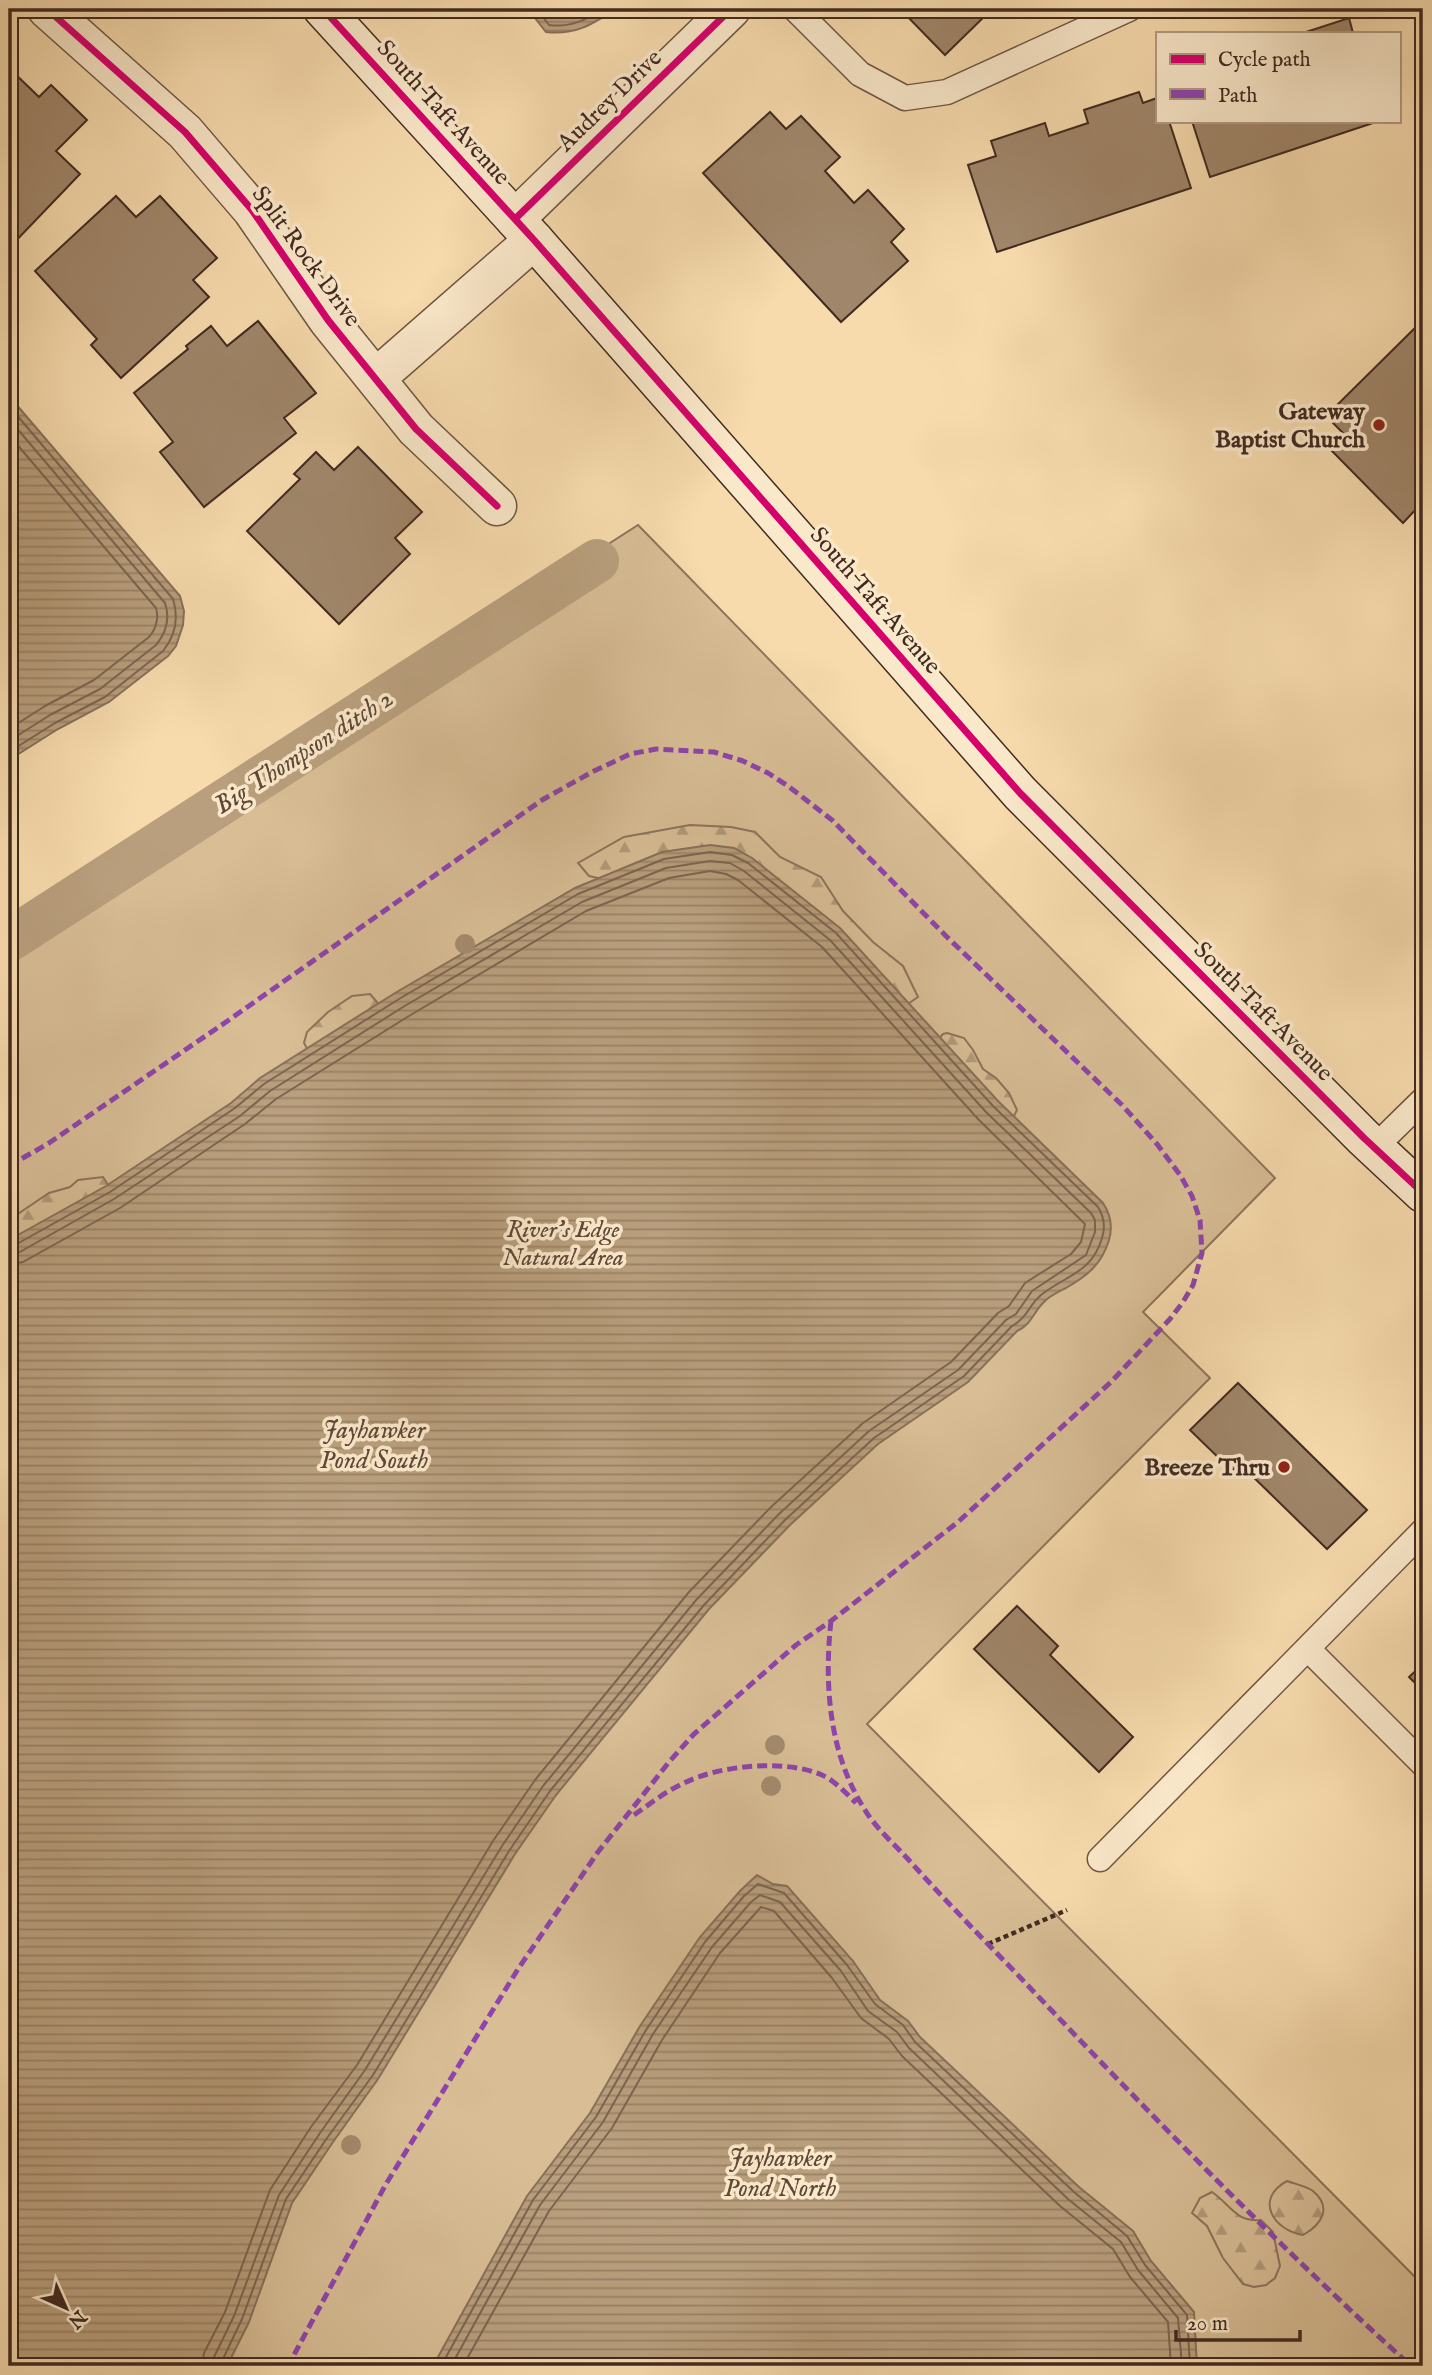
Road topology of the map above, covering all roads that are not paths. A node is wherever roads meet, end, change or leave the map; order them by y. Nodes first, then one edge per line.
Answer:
1 (47, 9) edge
2 (323, 9) edge
3 (731, 9) edge
4 (795, 9) edge
5 (1129, 9) edge
6 (524, 229) junction
7 (376, 378) junction
8 (497, 506) dead end
9 (1423, 1100) edge
10 (1375, 1147) junction
11 (1423, 1193) edge
12 (1423, 1531) edge
13 (1308, 1649) junction
14 (1423, 1763) edge
15 (1100, 1859) dead end

1 - 7 main road, Split Rock Drive
2 - 6 main road, South Taft Avenue
3 - 6 main road, Audrey Drive
4 - 5 lane
6 - 7 main road, Audrey Drive
6 - 10 main road, South Taft Avenue
7 - 8 main road, Split Rock Drive
9 - 10 lane
10 - 11 main road, South Taft Avenue
12 - 13 lane
13 - 14 lane
13 - 15 lane

